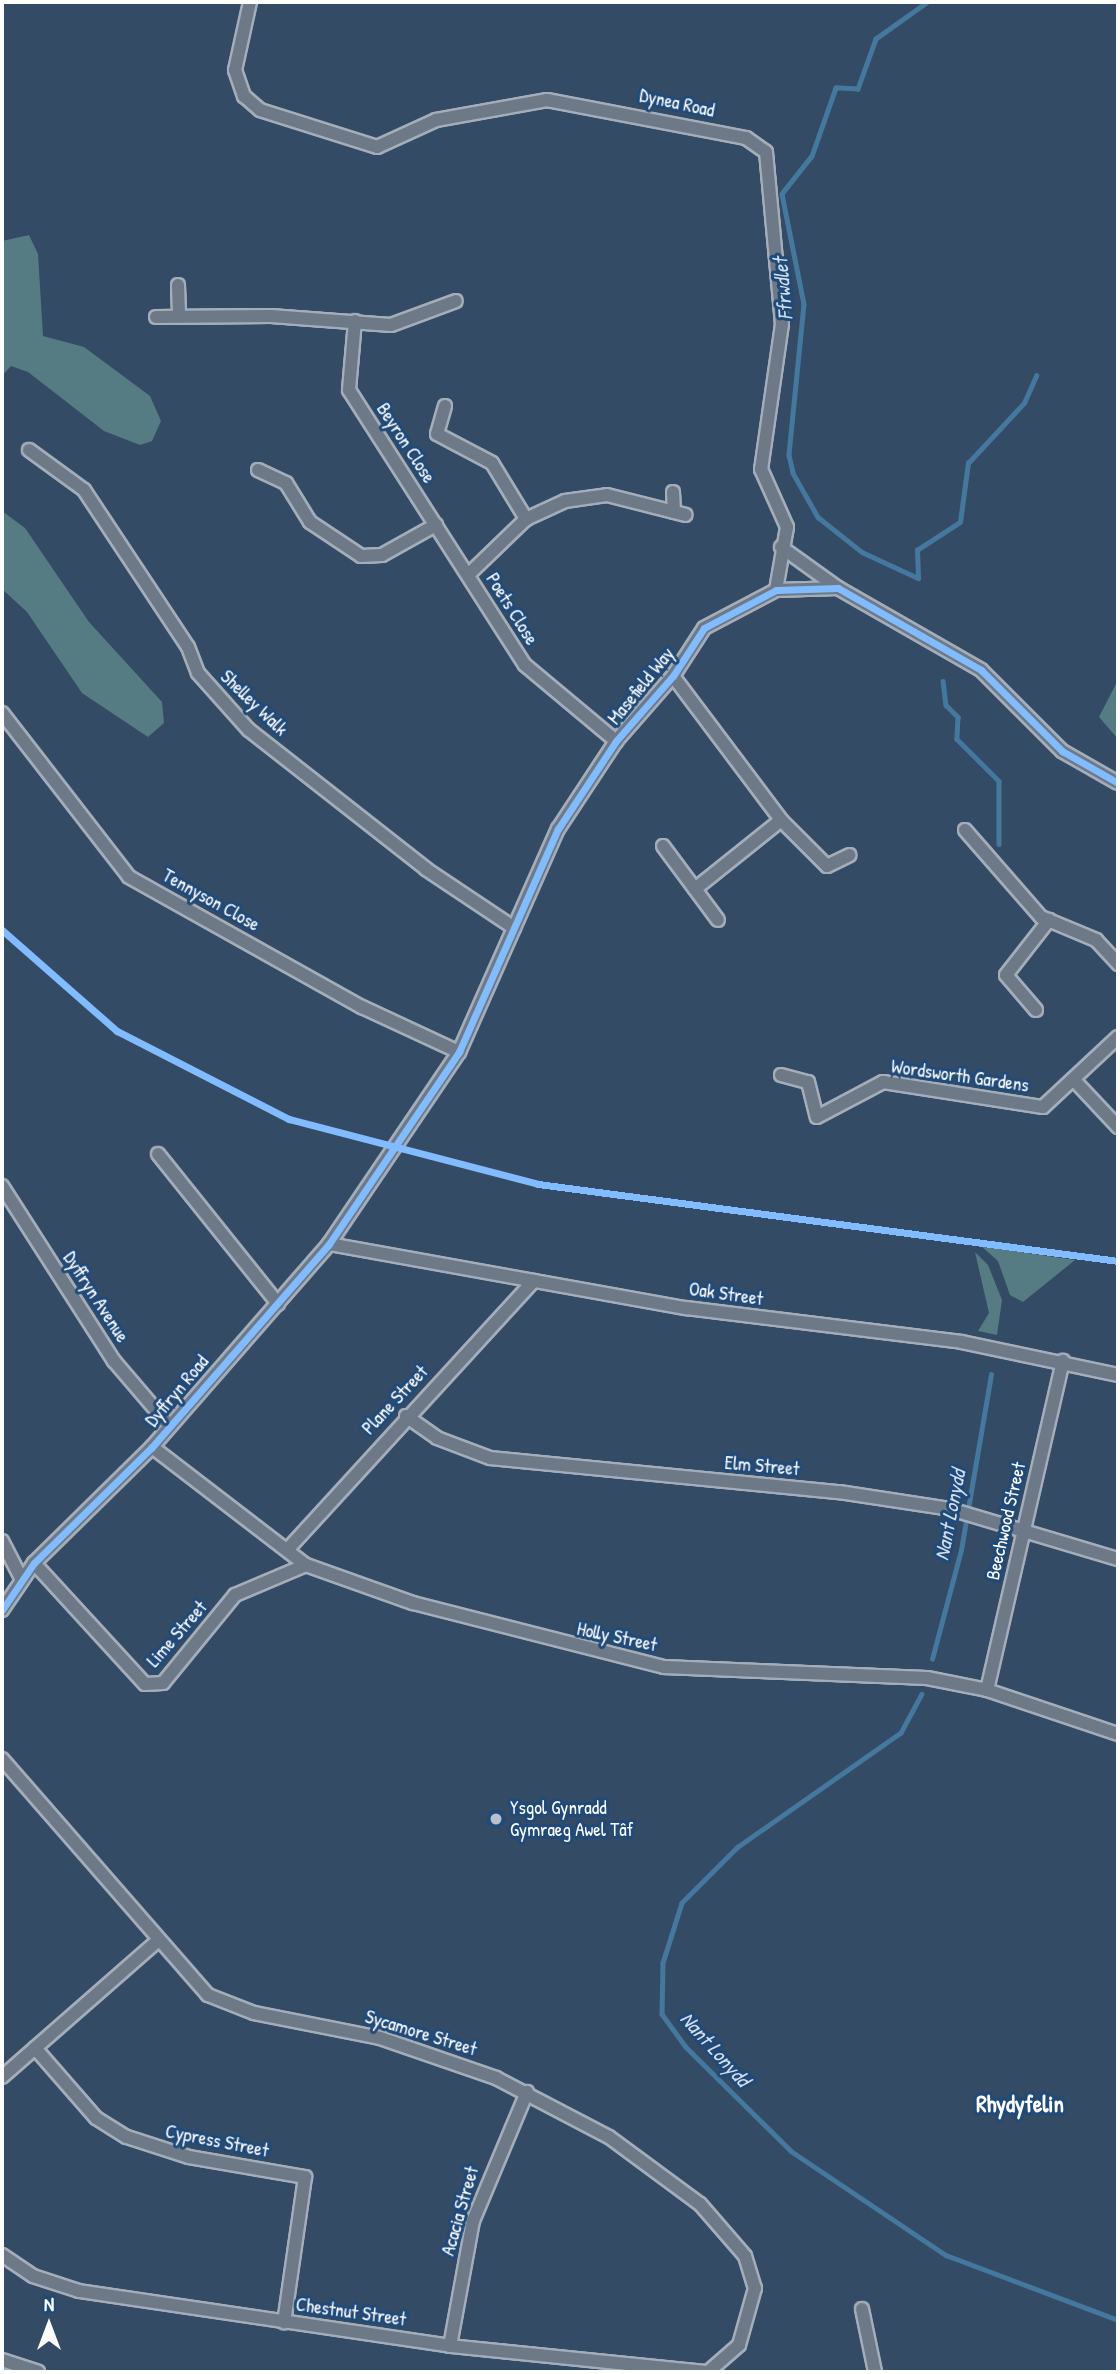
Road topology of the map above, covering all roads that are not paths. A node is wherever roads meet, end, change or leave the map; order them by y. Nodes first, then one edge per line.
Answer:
1 (250, 2) edge
2 (178, 285) dead end
3 (456, 301) dead end
4 (179, 315) junction
5 (156, 317) dead end
6 (355, 321) junction
7 (445, 406) dead end
8 (29, 450) dead end
9 (258, 470) dead end
10 (673, 492) dead end
11 (526, 519) junction
12 (436, 525) junction
13 (781, 547) junction
14 (468, 575) junction
15 (838, 589) junction
16 (776, 590) junction
17 (673, 676) junction
18 (2, 713) edge
19 (616, 741) junction
20 (1118, 783) edge
21 (781, 820) junction
22 (965, 831) dead end
23 (663, 846) dead end
24 (850, 855) dead end
25 (695, 890) junction
26 (718, 920) dead end
27 (1049, 920) junction
28 (513, 928) junction
29 (1118, 964) edge
30 (1036, 1010) dead end
31 (1118, 1037) edge
32 (459, 1052) junction
33 (780, 1075) dead end
34 (1073, 1079) junction
35 (1118, 1127) edge
36 (159, 1154) dead end
37 (368, 1184) joint
38 (2, 1186) edge
39 (329, 1244) junction
40 (534, 1281) junction
41 (278, 1304) junction
42 (1063, 1361) junction
43 (1118, 1375) edge
44 (406, 1416) junction
45 (167, 1423) junction
46 (152, 1447) junction
47 (1023, 1528) junction
48 (2, 1541) edge
49 (288, 1549) junction
50 (1118, 1559) edge
51 (34, 1563) junction
52 (306, 1565) junction
53 (21, 1578) junction
54 (2, 1610) edge
55 (987, 1690) junction
56 (1118, 1734) edge
57 (2, 1759) edge
58 (156, 1942) junction
59 (35, 2048) junction
60 (2, 2077) edge
61 (527, 2092) junction
62 (2, 2255) edge
63 (862, 2309) dead end
64 (284, 2322) junction
65 (450, 2346) junction
66 (546, 2358) junction
67 (2, 2360) edge
68 (38, 2372) edge
69 (544, 2372) edge
70 (707, 2372) edge
71 (874, 2372) edge

1 - 13 street, Dynea Road
2 - 4 street
3 - 6 street
4 - 5 street
4 - 6 street
6 - 12 street, Beyron Close
7 - 11 street
8 - 28 street, Shelley Walk
9 - 12 street
10 - 11 street, Poets Close
11 - 14 street, Poets Close
12 - 14 street, Beyron Close
13 - 15 street
13 - 16 street, Dynea Road
14 - 19 street, Poets Close
15 - 16 street, Masefield Way
15 - 20 street
16 - 17 street, Masefield Way
17 - 19 street, Masefield Way
17 - 21 street
18 - 32 street, Tennyson Close
19 - 28 street, Masefield Way
21 - 24 street
21 - 25 street
22 - 27 street
23 - 25 street
25 - 26 street
27 - 29 street
27 - 30 street
28 - 32 street, Masefield Way
31 - 34 street, Wordsworth Gardens
32 - 37 street, Masefield Way
33 - 34 street, Wordsworth Gardens
34 - 35 street
36 - 41 street
37 - 39 street, Dyffryn Road
38 - 45 street, Dyffryn Avenue
39 - 40 street, Oak Street
39 - 41 street, Dyffryn Road
40 - 42 street, Oak Street
40 - 44 street, Plane Street
41 - 45 street, Dyffryn Road
42 - 43 street, Oak Street
42 - 47 street, Beechwood Street
44 - 47 street, Elm Street
44 - 49 street, Plane Street
45 - 46 street, Dyffryn Road
46 - 49 street, Holly Street
46 - 51 street, Dyffryn Road
47 - 50 street, Elm Street
47 - 55 street, Beechwood Street
48 - 53 street
49 - 52 street, Holly Street
51 - 52 street, Lime Street
51 - 53 street, Dyffryn Road
52 - 55 street, Holly Street
53 - 54 street, Dyffryn Road
55 - 56 street, Holly Street
57 - 58 street, Sycamore Street
58 - 59 street
58 - 61 street, Sycamore Street
59 - 60 street
59 - 64 street, Cypress Street
61 - 65 street, Acacia Street
61 - 70 street, Sycamore Street
62 - 64 street, Chestnut Street
63 - 71 street
64 - 65 street, Chestnut Street
65 - 66 street, Chestnut Street
66 - 69 street
66 - 70 street, Chestnut Street
67 - 68 street

